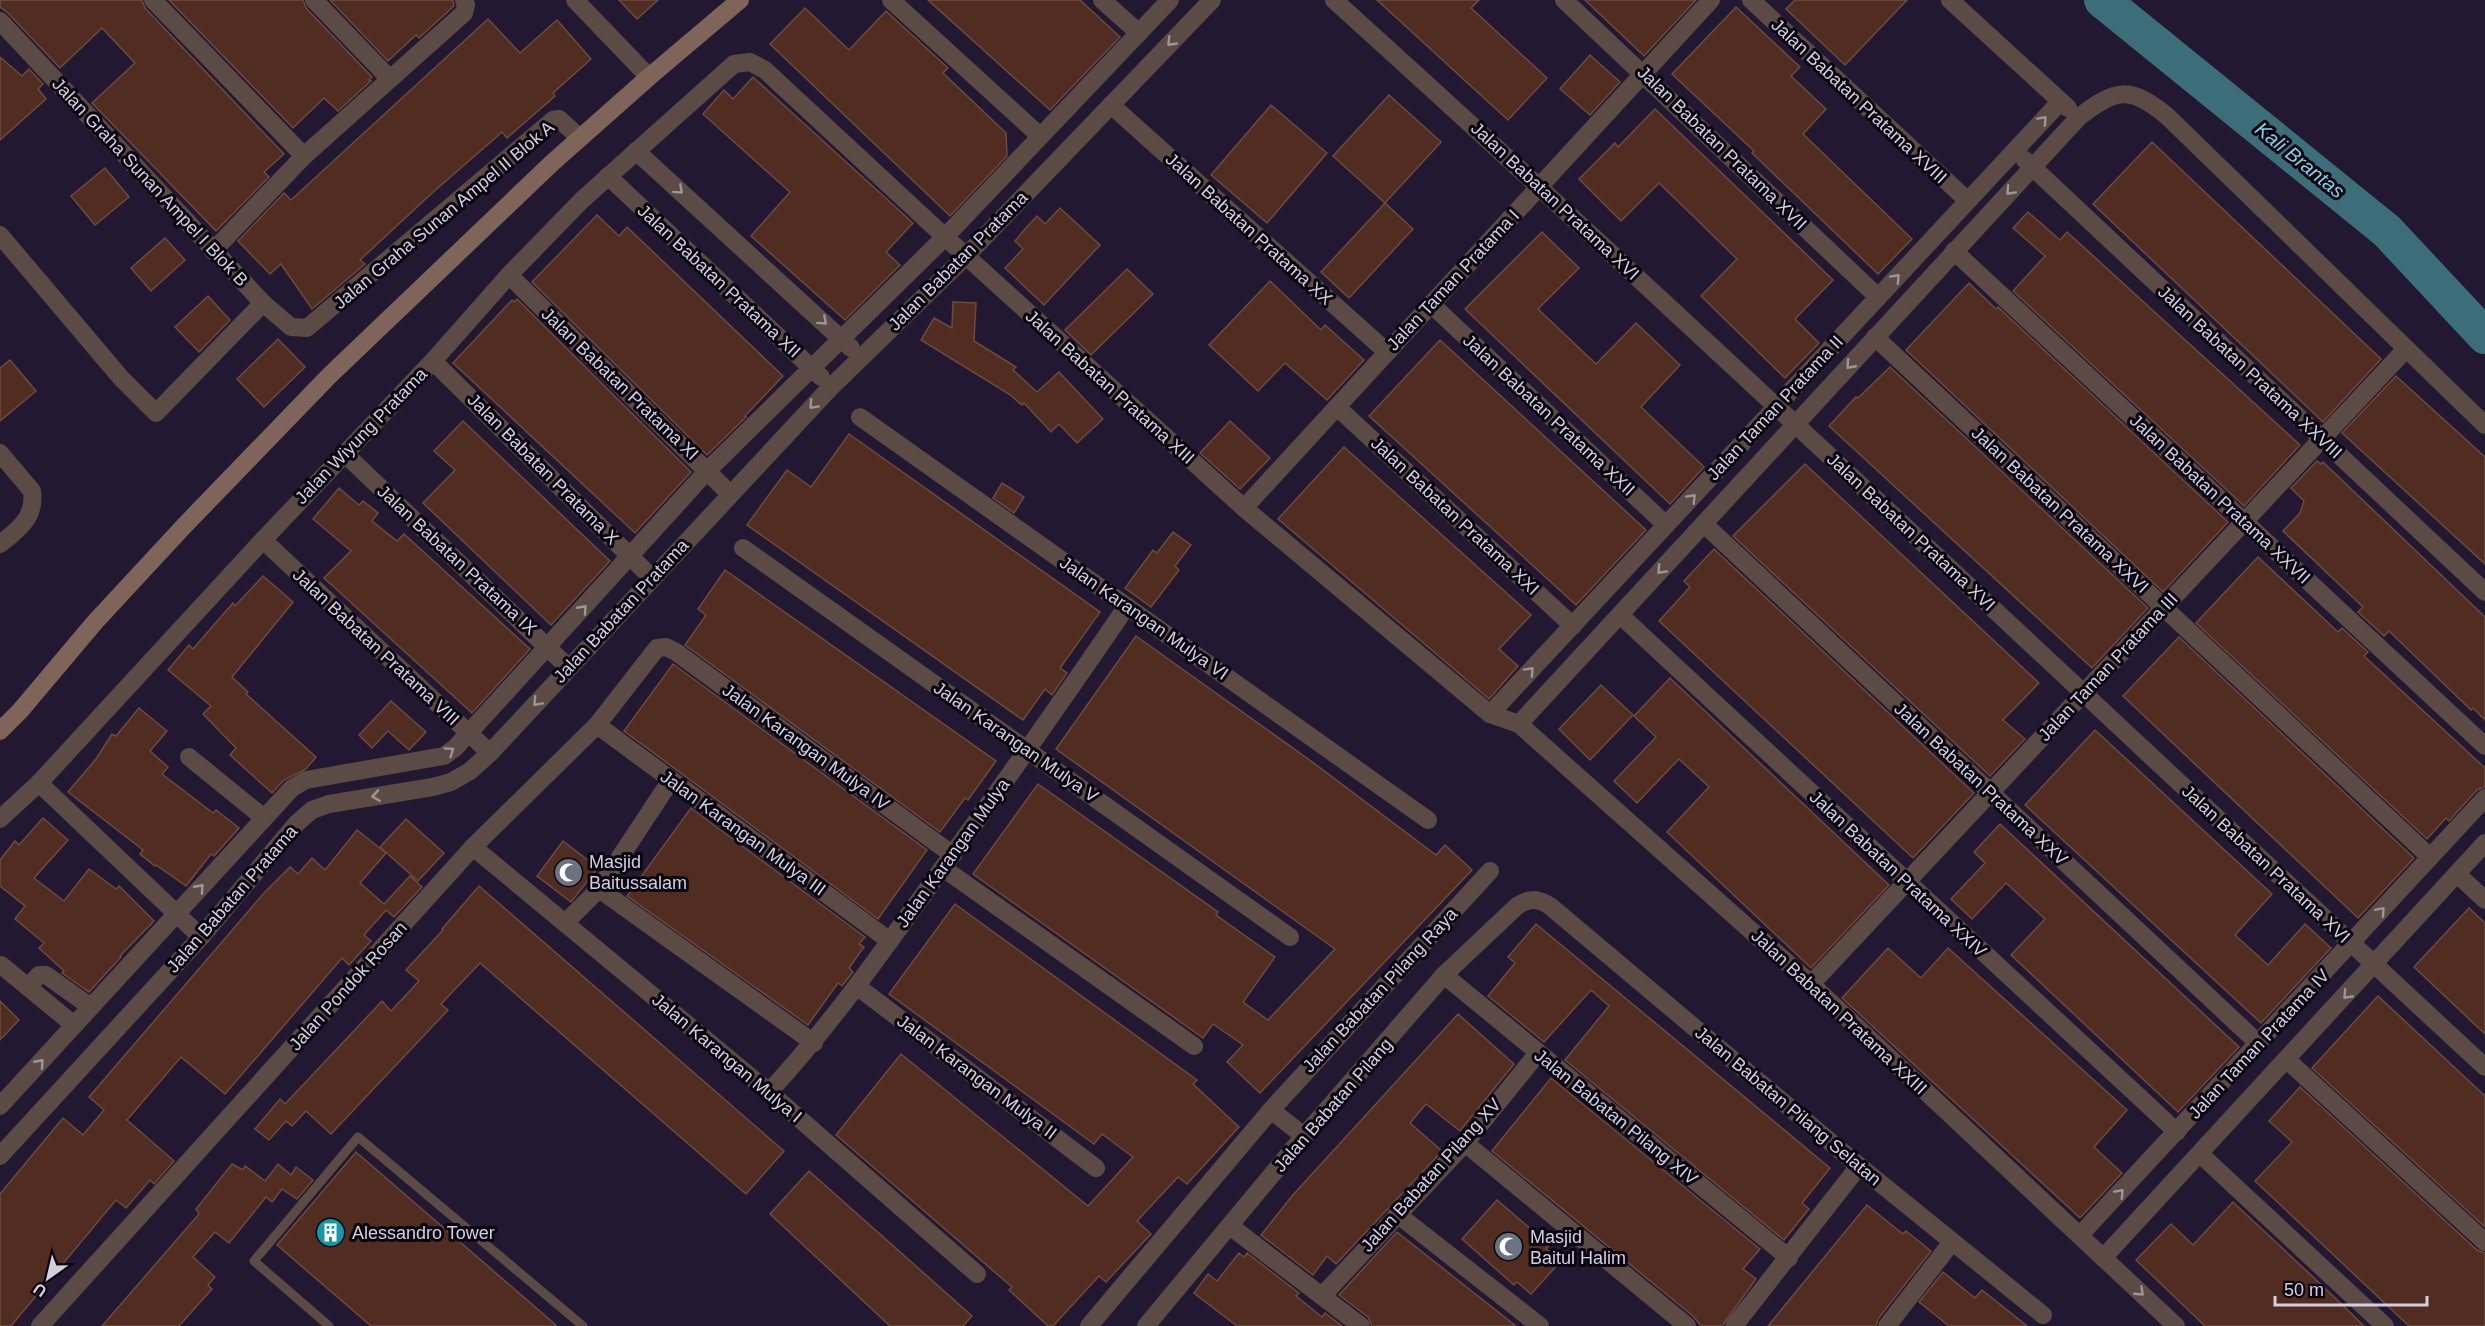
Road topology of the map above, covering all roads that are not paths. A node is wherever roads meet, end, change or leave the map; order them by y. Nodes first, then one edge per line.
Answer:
1 (153, 0) edge
2 (314, 0) edge
3 (575, 0) edge
4 (891, 0) edge
5 (1102, 0) edge
6 (1170, 0) edge
7 (1212, 0) edge
8 (1334, 0) edge
9 (1564, 0) edge
10 (1711, 0) edge
11 (1751, 0) edge
12 (1950, 0) edge
13 (465, 3) edge
14 (729, 4) edge
15 (1, 23) edge
16 (1139, 33) junction
17 (734, 64) joint
18 (1644, 73) junction
19 (649, 77) junction
20 (390, 79) junction
21 (2061, 102) junction
22 (1111, 105) junction
23 (2079, 117) junction
24 (1040, 136) junction
25 (580, 138) junction
26 (636, 151) junction
27 (2014, 151) junction
28 (304, 156) junction
29 (2032, 167) junction
30 (608, 176) junction
31 (1540, 186) junction
32 (1968, 201) junction
33 (0, 235) edge
34 (945, 237) junction
35 (213, 251) junction
36 (1954, 252) junction
37 (966, 256) junction
38 (508, 275) junction
39 (1878, 297) junction
40 (263, 303) junction
41 (1431, 304) junction
42 (308, 328) joint
43 (1875, 337) junction
44 (843, 339) junction
45 (2406, 349) junction
46 (1387, 352) junction
47 (860, 357) junction
48 (433, 361) junction
49 (813, 370) junction
50 (831, 387) junction
51 (1777, 406) junction
52 (1337, 407) junction
53 (860, 417) dead end
54 (1796, 424) junction
55 (2485, 425) edge
56 (2321, 440) junction
57 (0, 453) edge
58 (344, 453) junction
59 (708, 470) junction
60 (730, 494) junction
61 (1244, 508) junction
62 (2244, 522) junction
63 (1704, 524) junction
64 (1666, 525) junction
65 (263, 540) junction
66 (0, 544) edge
67 (743, 548) dead end
68 (631, 556) junction
69 (652, 578) junction
70 (2485, 592) edge
71 (1127, 606) junction
72 (2164, 607) junction
73 (1620, 615) junction
74 (1573, 626) junction
75 (549, 646) junction
76 (657, 648) joint
77 (569, 668) junction
78 (2084, 693) junction
79 (1490, 714) junction
80 (1519, 724) junction
81 (597, 725) junction
82 (0, 730) edge
83 (468, 735) junction
84 (2485, 746) edge
85 (1027, 750) junction
86 (490, 753) junction
87 (189, 757) dead end
88 (671, 780) junction
89 (39, 783) junction
90 (1990, 792) junction
91 (2485, 798) edge
92 (264, 818) junction
93 (0, 819) edge
94 (1428, 819) dead end
95 (2485, 843) edge
96 (473, 847) junction
97 (2429, 856) junction
98 (948, 861) junction
99 (1490, 871) dead end
100 (2457, 874) junction
101 (1907, 882) junction
102 (599, 889) junction
103 (1533, 899) joint
104 (2485, 900) edge
105 (176, 914) junction
106 (566, 922) junction
107 (201, 937) junction
108 (1290, 937) dead end
109 (890, 941) junction
110 (2351, 944) junction
111 (1, 965) edge
112 (2374, 965) junction
113 (1444, 975) junction
114 (1811, 984) junction
115 (28, 987) junction
116 (858, 987) junction
117 (91, 1007) junction
118 (74, 1025) junction
119 (814, 1043) junction
120 (2259, 1044) junction
121 (1194, 1046) dead end
122 (1538, 1053) junction
123 (2287, 1060) junction
124 (2485, 1068) edge
125 (769, 1092) junction
126 (0, 1106) edge
127 (1274, 1113) junction
128 (1299, 1132) junction
129 (2177, 1132) junction
130 (1465, 1143) junction
131 (2200, 1154) junction
132 (0, 1156) edge
133 (1859, 1166) junction
134 (1096, 1168) dead end
135 (1397, 1214) junction
136 (1230, 1226) junction
137 (2080, 1235) junction
138 (1952, 1242) junction
139 (2485, 1242) edge
140 (1789, 1258) junction
141 (2103, 1258) junction
142 (977, 1274) dead end
143 (1322, 1296) junction
144 (2043, 1315) dead end
145 (1157, 1322) edge
146 (40, 1326) edge
147 (328, 1326) edge
148 (583, 1326) edge
149 (1089, 1326) edge
150 (1360, 1326) edge
151 (1540, 1326) edge
152 (1687, 1326) edge
153 (1734, 1326) edge
154 (1887, 1326) edge
155 (2176, 1326) edge
156 (2385, 1326) edge

1 - 28 street
2 - 20 street
3 - 19 street
4 - 24 street
5 - 16 street
6 - 16 street, Jalan Babatan Pratama
7 -> 22 street, Jalan Babatan Pratama
8 - 31 street, Jalan Babatan Pratama XVI
9 - 18 street, Jalan Babatan Pratama XVII
10 - 18 street, Jalan Taman Pratama I
11 - 32 street, Jalan Babatan Pratama XVIII
12 - 21 street
13 - 20 street
14 - 19 street
15 - 35 street, Jalan Graha Sunan Ampel I Blok B
16 - 24 street, Jalan Babatan Pratama
17 - 26 street, Jalan Wiyung Pratama
17 - 34 street, Jalan Babatan Pratama XIII
18 - 31 street, Jalan Taman Pratama I
18 - 39 street, Jalan Babatan Pratama XVII
19 - 25 street
20 - 28 street
21 - 23 street
27 -> 21 street, Jalan Taman Pratama II
22 - 37 street, Jalan Babatan Pratama
22 - 46 street, Jalan Babatan Pratama XX
23 - 29 street, Jalan Taman Pratama II
23 - 45 street
24 - 34 street, Jalan Babatan Pratama
25 - 42 street, Jalan Graha Sunan Ampel II Blok A
25 - 82 street
26 - 30 street, Jalan Wiyung Pratama
26 -> 44 street
27 - 29 street, Jalan Babatan Pratama XXVIII
27 - 32 street, Jalan Taman Pratama II
28 - 35 street
29 -> 36 street, Jalan Taman Pratama II
29 - 56 street, Jalan Babatan Pratama XXVIII
30 - 38 street, Jalan Wiyung Pratama
30 - 49 street, Jalan Babatan Pratama XII
31 - 41 street, Jalan Taman Pratama I
31 - 51 street, Jalan Babatan Pratama XVI
39 -> 32 street, Jalan Taman Pratama II
33 - 40 street
34 - 37 street, Jalan Babatan Pratama XIII
34 - 44 street, Jalan Babatan Pratama
35 - 40 street, Jalan Graha Sunan Ampel I Blok B
36 - 43 street, Jalan Taman Pratama II
36 - 62 street, Jalan Babatan Pratama XXVII
37 - 47 street, Jalan Babatan Pratama
37 - 61 street, Jalan Babatan Pratama XIII
38 - 48 street, Jalan Wiyung Pratama
38 - 59 street, Jalan Babatan Pratama XI
39 - 51 street, Jalan Taman Pratama II
40 - 42 street, Jalan Graha Sunan Ampel I Blok B
41 - 46 street, Jalan Taman Pratama I
41 - 64 street, Jalan Babatan Pratama XXII
43 -> 54 street, Jalan Taman Pratama II
43 - 72 street, Jalan Babatan Pratama XXVI
44 - 47 street
44 - 49 street, Jalan Babatan Pratama
45 - 55 street
45 - 56 street, Jalan Taman Pratama III
46 - 52 street, Jalan Taman Pratama I
47 - 50 street, Jalan Babatan Pratama
48 - 58 street, Jalan Wiyung Pratama
48 - 68 street, Jalan Babatan Pratama X
49 - 50 street, Jalan Babatan Pratama XII
49 - 59 street, Jalan Babatan Pratama
50 -> 60 street, Jalan Babatan Pratama
51 - 54 street, Jalan Babatan Pratama XVI
64 -> 51 street, Jalan Taman Pratama II
52 - 61 street, Jalan Taman Pratama I
52 - 74 street, Jalan Babatan Pratama XXI
53 - 71 street, Jalan Karangan Mulya VI
54 - 63 street, Jalan Taman Pratama II
54 - 78 street, Jalan Babatan Pratama XVI
56 - 62 street, Jalan Taman Pratama III
56 - 70 street, Jalan Babatan Pratama XXVIII
57 - 66 street
58 - 65 street, Jalan Wiyung Pratama
58 - 75 street, Jalan Babatan Pratama IX
59 - 60 street, Jalan Babatan Pratama XI
59 - 68 street, Jalan Babatan Pratama
60 - 69 street, Jalan Babatan Pratama
61 - 79 street, Jalan Babatan Pratama XIII
62 - 72 street, Jalan Taman Pratama III
62 - 84 street, Jalan Babatan Pratama XXVII
63 -> 73 street, Jalan Taman Pratama II
63 - 90 street, Jalan Babatan Pratama XXV
64 - 74 street, Jalan Taman Pratama II
65 - 83 street, Jalan Babatan Pratama VIII
65 - 89 street, Jalan Wiyung Pratama
67 - 85 street, Jalan Karangan Mulya V
68 - 69 street, Jalan Babatan Pratama X
75 -> 68 street, Jalan Babatan Pratama
69 - 77 street, Jalan Babatan Pratama
71 - 85 street, Jalan Karangan Mulya
71 - 94 street, Jalan Karangan Mulya VI
72 - 78 street, Jalan Taman Pratama III
72 - 97 street, Jalan Babatan Pratama XXVI
73 - 80 street, Jalan Taman Pratama II
73 - 101 street, Jalan Babatan Pratama XXIV
79 -> 74 street, Jalan Taman Pratama II
75 - 77 street, Jalan Babatan Pratama IX
75 - 83 street, Jalan Babatan Pratama
76 - 81 street, Jalan Pondok Rosan
76 - 98 street, Jalan Karangan Mulya IV
77 -> 86 street, Jalan Babatan Pratama
78 - 90 street, Jalan Taman Pratama III
78 - 110 street, Jalan Babatan Pratama XVI
79 - 80 street, Jalan Babatan Pratama XXIII
80 - 114 street, Jalan Babatan Pratama XXIII
81 - 88 street, Jalan Karangan Mulya III
81 - 96 street, Jalan Pondok Rosan
83 - 86 street, Jalan Babatan Pratama VIII
92 -> 83 street, Jalan Babatan Pratama
85 - 98 street, Jalan Karangan Mulya
85 - 108 street, Jalan Karangan Mulya V
86 -> 107 street, Jalan Babatan Pratama
87 - 92 street
88 - 102 street
88 - 109 street, Jalan Karangan Mulya III
89 - 93 street, Jalan Wiyung Pratama
89 - 105 street
90 - 101 street, Jalan Taman Pratama III
90 - 120 street, Jalan Babatan Pratama XXV
91 - 97 street, Jalan Taman Pratama IV
105 -> 92 street, Jalan Babatan Pratama
95 - 100 street, Jalan Taman Pratama IV
96 - 106 street, Jalan Karangan Mulya I
96 - 146 street, Jalan Pondok Rosan
110 -> 97 street, Jalan Taman Pratama IV
98 - 109 street, Jalan Karangan Mulya
98 - 121 street, Jalan Karangan Mulya IV
99 - 127 street, Jalan Babatan Pilang Raya
100 - 104 street
100 - 112 street, Jalan Taman Pratama IV
101 - 114 street, Jalan Taman Pratama III
101 - 129 street, Jalan Babatan Pratama XXIV
102 - 106 street
102 - 119 street
103 - 113 street, Jalan Babatan Pilang
103 - 133 street, Jalan Babatan Pilang Selatan
105 - 107 street
105 - 117 street, Jalan Babatan Pratama
106 - 125 street, Jalan Karangan Mulya I
107 - 132 street, Jalan Babatan Pratama
109 - 116 street, Jalan Karangan Mulya
110 - 112 street, Jalan Babatan Pratama XVI
110 - 120 street, Jalan Taman Pratama IV
111 - 115 street
112 -> 123 street, Jalan Taman Pratama IV
112 - 124 street, Jalan Babatan Pratama XVI
113 - 122 street, Jalan Babatan Pilang XIV
113 - 128 street, Jalan Babatan Pilang
114 - 137 street, Jalan Babatan Pratama XXIII
115 - 117 street
115 - 118 street
116 - 119 street, Jalan Karangan Mulya
116 - 134 street, Jalan Karangan Mulya II
117 - 118 street, Jalan Babatan Pratama
126 -> 118 street, Jalan Babatan Pratama
119 - 125 street, Jalan Karangan Mulya
120 - 129 street, Jalan Taman Pratama IV
122 - 130 street, Jalan Babatan Pilang XV
122 - 140 street, Jalan Babatan Pilang XIV
123 - 131 street, Jalan Taman Pratama IV
123 - 139 street
125 - 142 street, Jalan Karangan Mulya I
127 - 128 street
127 - 149 street, Jalan Babatan Pilang Raya
128 - 136 street, Jalan Babatan Pilang
137 -> 129 street, Jalan Taman Pratama IV
130 - 135 street, Jalan Babatan Pilang XV
130 - 152 street
131 - 141 street, Jalan Taman Pratama IV
131 - 156 street
133 - 138 street, Jalan Babatan Pilang Selatan
133 - 140 street
135 - 143 street, Jalan Babatan Pilang XV
135 - 151 street
136 - 143 street
136 - 145 street, Jalan Babatan Pilang
137 - 141 street, Jalan Babatan Pratama XXIII
138 - 144 street, Jalan Babatan Pilang Selatan
138 - 154 street
140 - 153 street
141 -> 155 street, Jalan Babatan Pratama XXIII
143 - 150 street
147 - 148 lane

